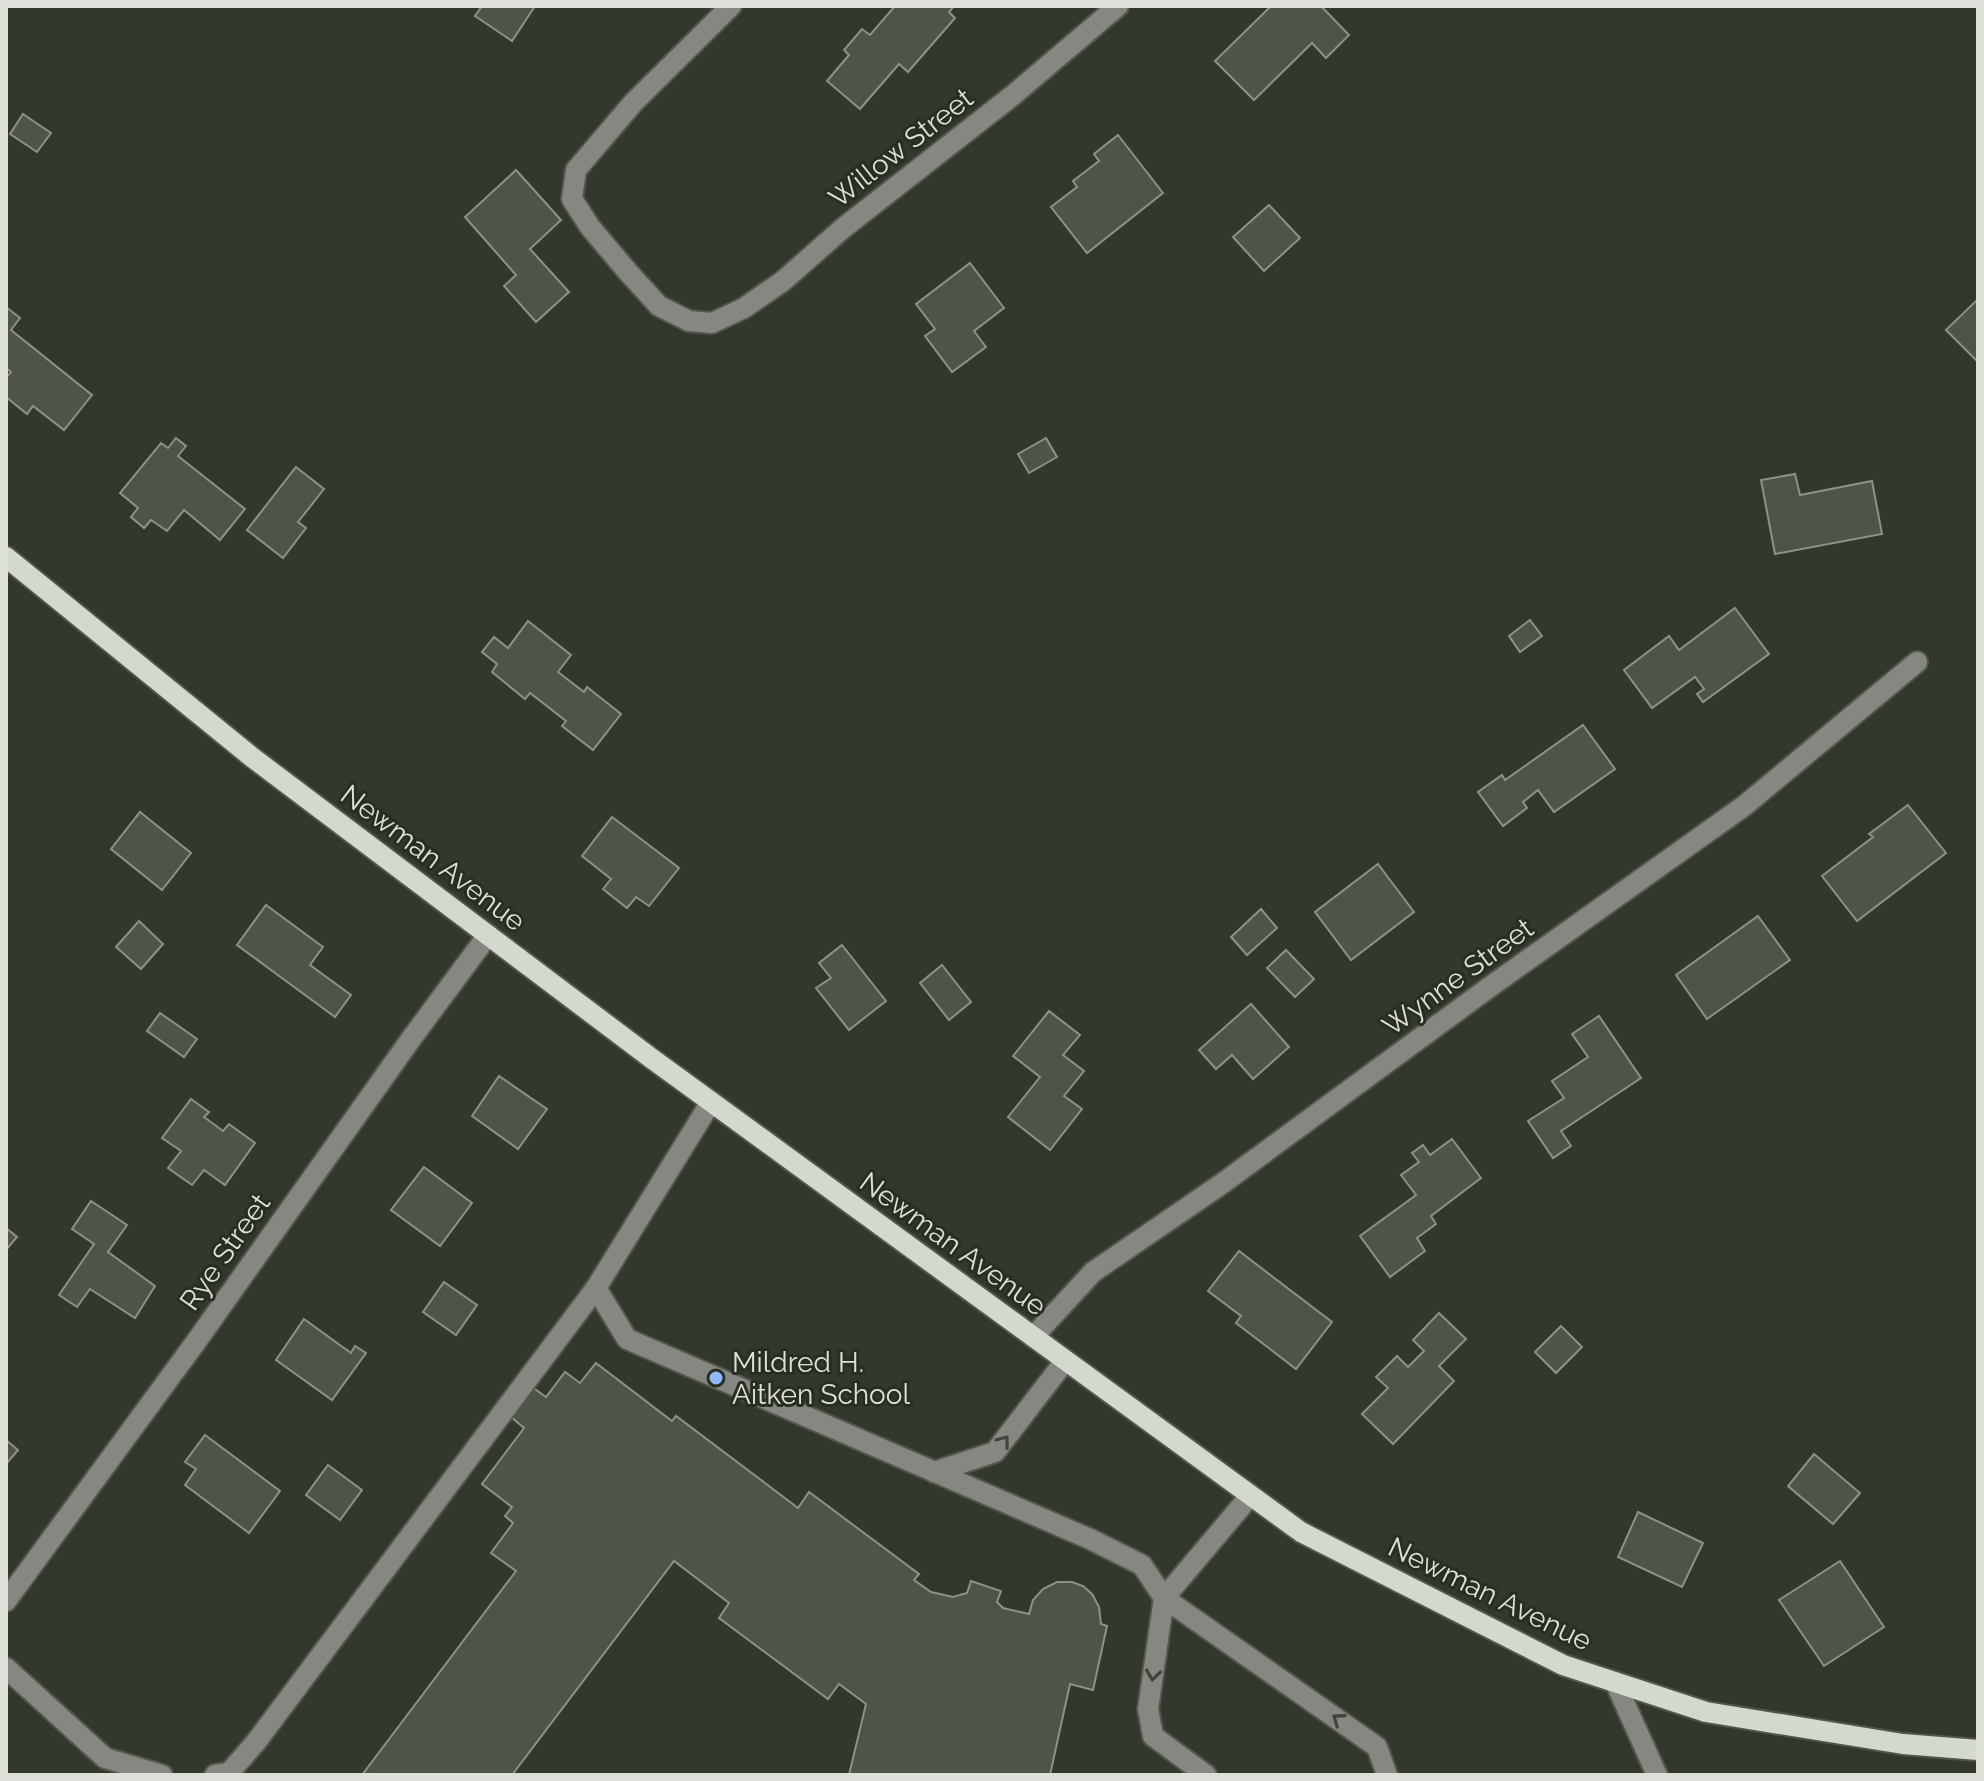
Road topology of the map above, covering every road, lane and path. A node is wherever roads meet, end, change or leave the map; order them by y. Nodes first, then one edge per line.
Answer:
1 (731, 6) edge
2 (1118, 6) edge
3 (6, 557) edge
4 (1917, 662) dead end
5 (488, 935) junction
6 (711, 1102) junction
7 (596, 1288) junction
8 (1033, 1337) junction
9 (1065, 1361) junction
10 (934, 1472) junction
11 (1250, 1496) junction
12 (1164, 1598) junction
13 (6, 1601) edge
14 (6, 1668) edge
15 (1615, 1682) junction
16 (1978, 1750) edge
17 (162, 1775) edge
18 (215, 1775) edge
19 (1206, 1775) edge
20 (1387, 1775) edge
21 (1657, 1775) edge

1 - 2 street, Willow Street
3 - 5 main road, Newman Avenue
4 - 8 street, Wynne Street
5 - 6 main road, Newman Avenue
5 - 13 street, Rye Street
6 - 7 street
6 - 8 main road, Newman Avenue
7 - 10 street
7 - 18 street
8 - 9 main road, Newman Avenue
10 -> 9 street
9 - 11 main road, Newman Avenue
10 - 12 street
11 - 12 street
11 - 15 main road, Newman Avenue
12 -> 19 street
20 -> 12 street
14 - 17 street
15 - 16 main road, Newman Avenue
15 - 21 street

